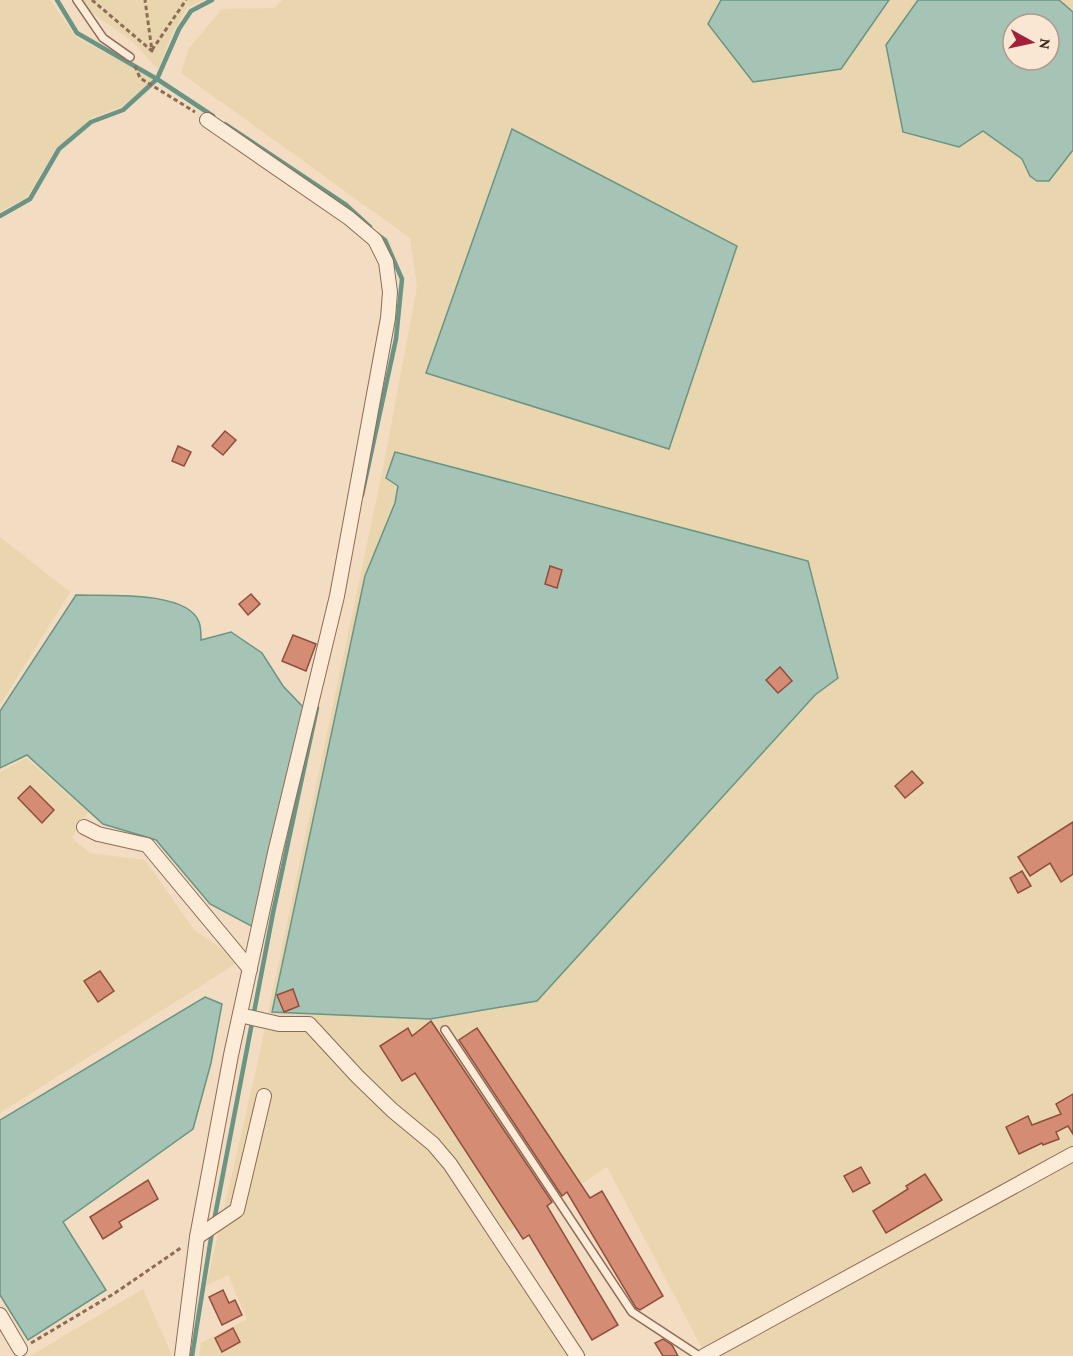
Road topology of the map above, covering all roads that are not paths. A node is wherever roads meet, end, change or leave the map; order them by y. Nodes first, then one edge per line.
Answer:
1 (77, 0) edge
2 (130, 57) road end
3 (207, 120) road end
4 (84, 827) dead end
5 (250, 969) junction
6 (249, 1017) junction
7 (446, 1030) dead end
8 (264, 1096) dead end
9 (1073, 1154) edge
10 (197, 1237) junction
11 (0, 1316) edge
12 (20, 1349) road end
13 (182, 1356) edge
14 (577, 1356) edge
15 (699, 1356) edge
16 (704, 1356) edge

1 - 2 lane
3 - 5 street
4 - 5 street
5 - 6 street
6 - 10 street
6 - 14 street
7 - 15 lane
8 - 10 street
9 - 16 street
10 - 13 street
11 - 12 street

